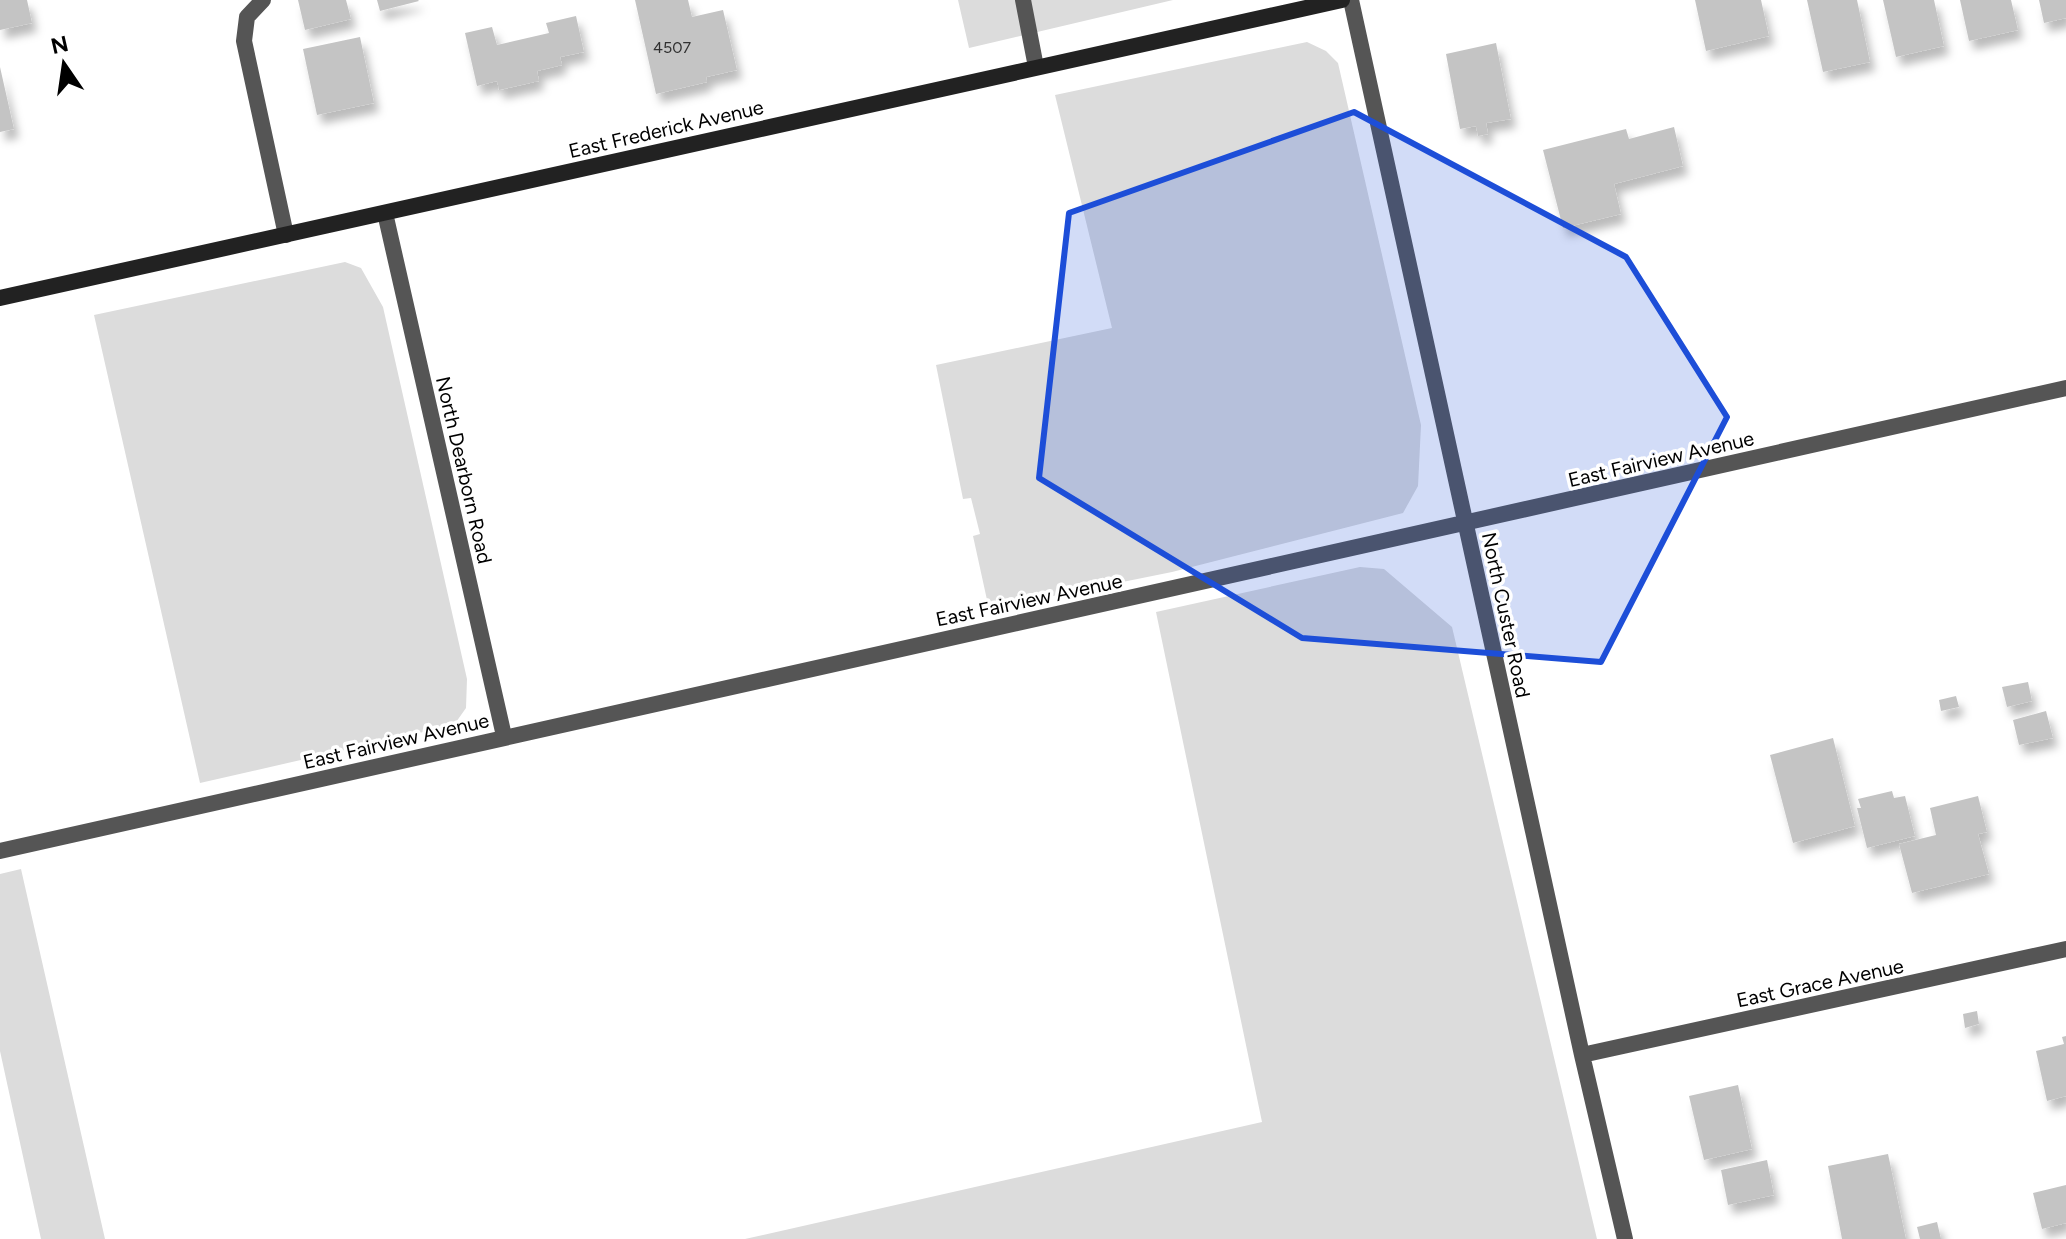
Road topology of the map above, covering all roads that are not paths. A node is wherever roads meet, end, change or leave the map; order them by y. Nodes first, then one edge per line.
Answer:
1 (263, 0) edge
2 (1023, 0) edge
3 (1342, 0) edge
4 (1351, 0) edge
5 (1036, 67) junction
6 (385, 213) junction
7 (286, 235) junction
8 (0, 298) edge
9 (2066, 388) edge
10 (1466, 524) junction
11 (504, 736) junction
12 (0, 851) edge
13 (2066, 949) edge
14 (1582, 1055) junction
15 (1625, 1239) edge

1 - 7 street
2 - 5 street
3 - 5 main road, East Frederick Avenue
4 - 10 street, North Custer Road
5 - 6 main road, East Frederick Avenue
6 - 7 main road, East Frederick Avenue
6 - 11 street, North Dearborn Road
7 - 8 main road, East Frederick Avenue
9 - 10 street, East Fairview Avenue
10 - 11 street, East Fairview Avenue
10 - 14 street, North Custer Road
11 - 12 street, East Fairview Avenue
13 - 14 street, East Grace Avenue
14 - 15 street, North Custer Road

